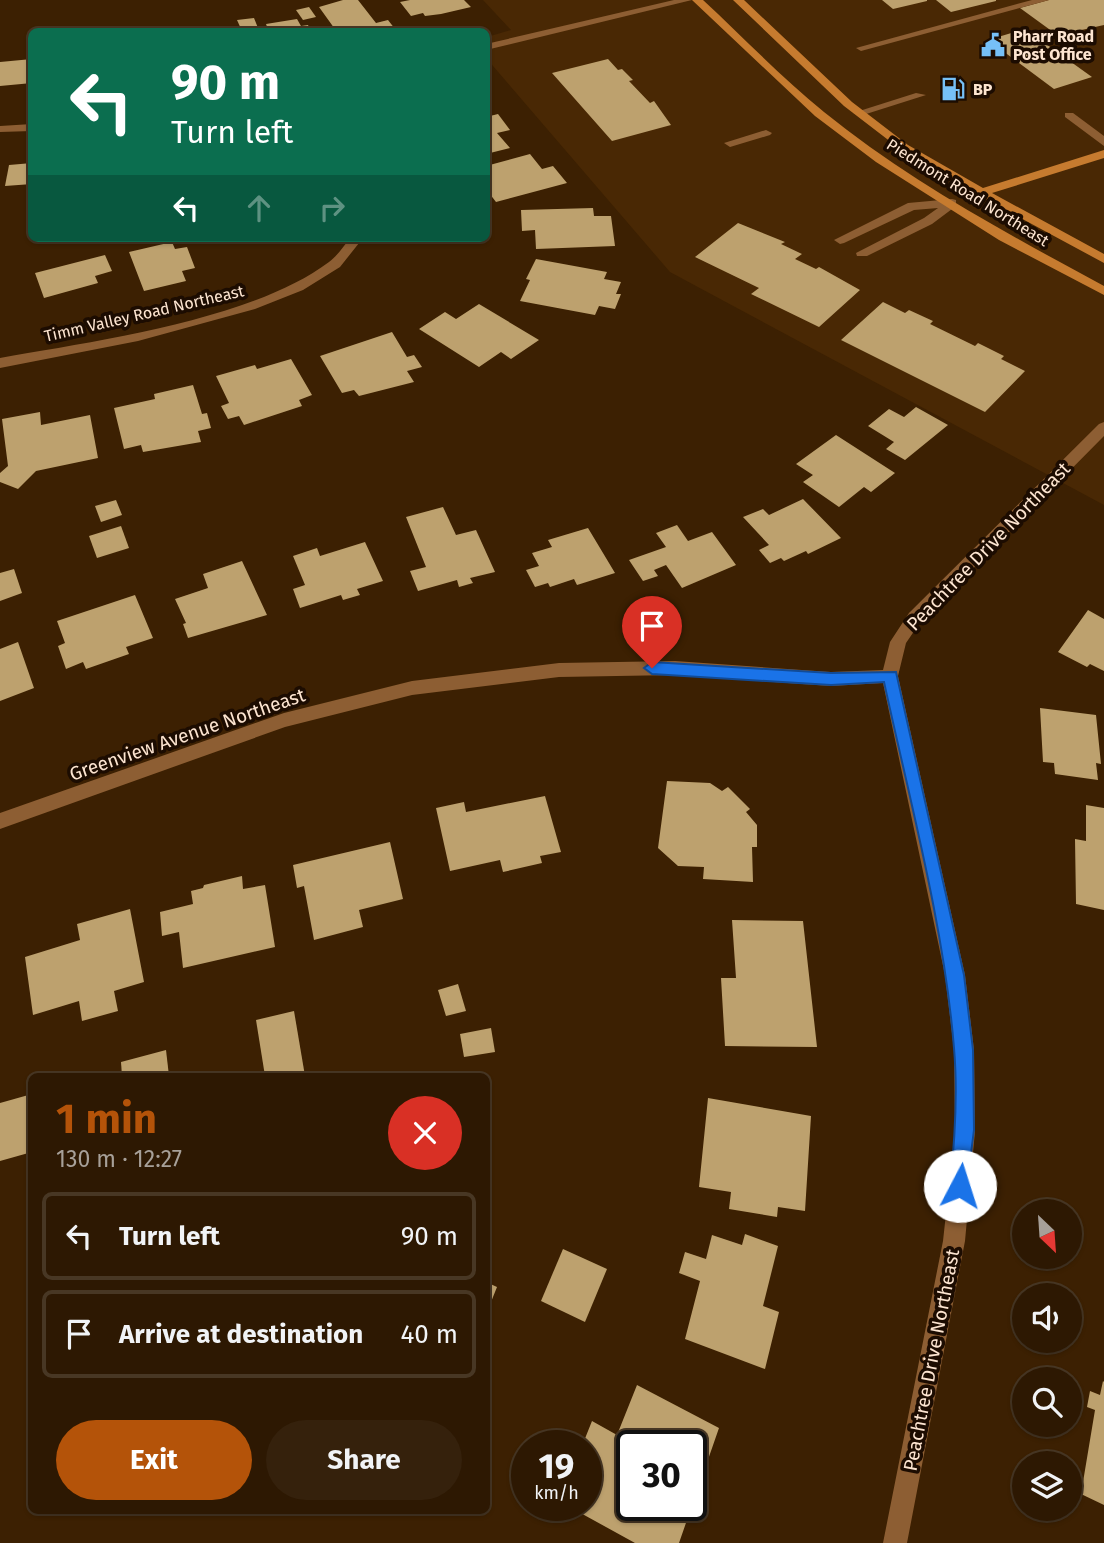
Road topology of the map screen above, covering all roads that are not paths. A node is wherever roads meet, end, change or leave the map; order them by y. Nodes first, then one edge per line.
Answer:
1 (687, 0) edge
2 (697, 0) edge
3 (738, 0) edge
4 (1044, 0) edge
5 (490, 46) edge
6 (861, 48) dead end
7 (920, 95) dead end
8 (859, 113) junction
9 (1069, 115) dead end
10 (28, 127) edge
11 (0, 129) edge
12 (766, 133) dead end
13 (1104, 142) edge
14 (730, 143) dead end
15 (1104, 155) edge
16 (981, 191) junction
17 (952, 203) junction
18 (839, 240) dead end
19 (353, 242) edge
20 (862, 253) dead end
21 (1104, 259) edge
22 (1104, 291) edge
23 (0, 363) edge
24 (1104, 427) edge
25 (890, 676) junction
26 (0, 821) edge
27 (895, 1543) edge

1 - 5 street
2 - 17 main road, Piedmont Road Northeast
3 - 8 main road, Piedmont Road Northeast
4 - 6 street
7 - 8 street
8 - 16 main road, Piedmont Road Northeast
9 - 13 street
10 - 11 street
12 - 14 street
15 - 16 main road
16 - 17 main road
16 - 21 main road, Piedmont Road Northeast
17 - 18 street
17 - 20 street
17 - 22 main road, Piedmont Road Northeast
19 - 23 street, Timm Valley Road Northeast
24 - 25 street, Peachtree Drive Northeast
25 - 26 street, Greenview Avenue Northeast
25 - 27 street, Peachtree Drive Northeast

